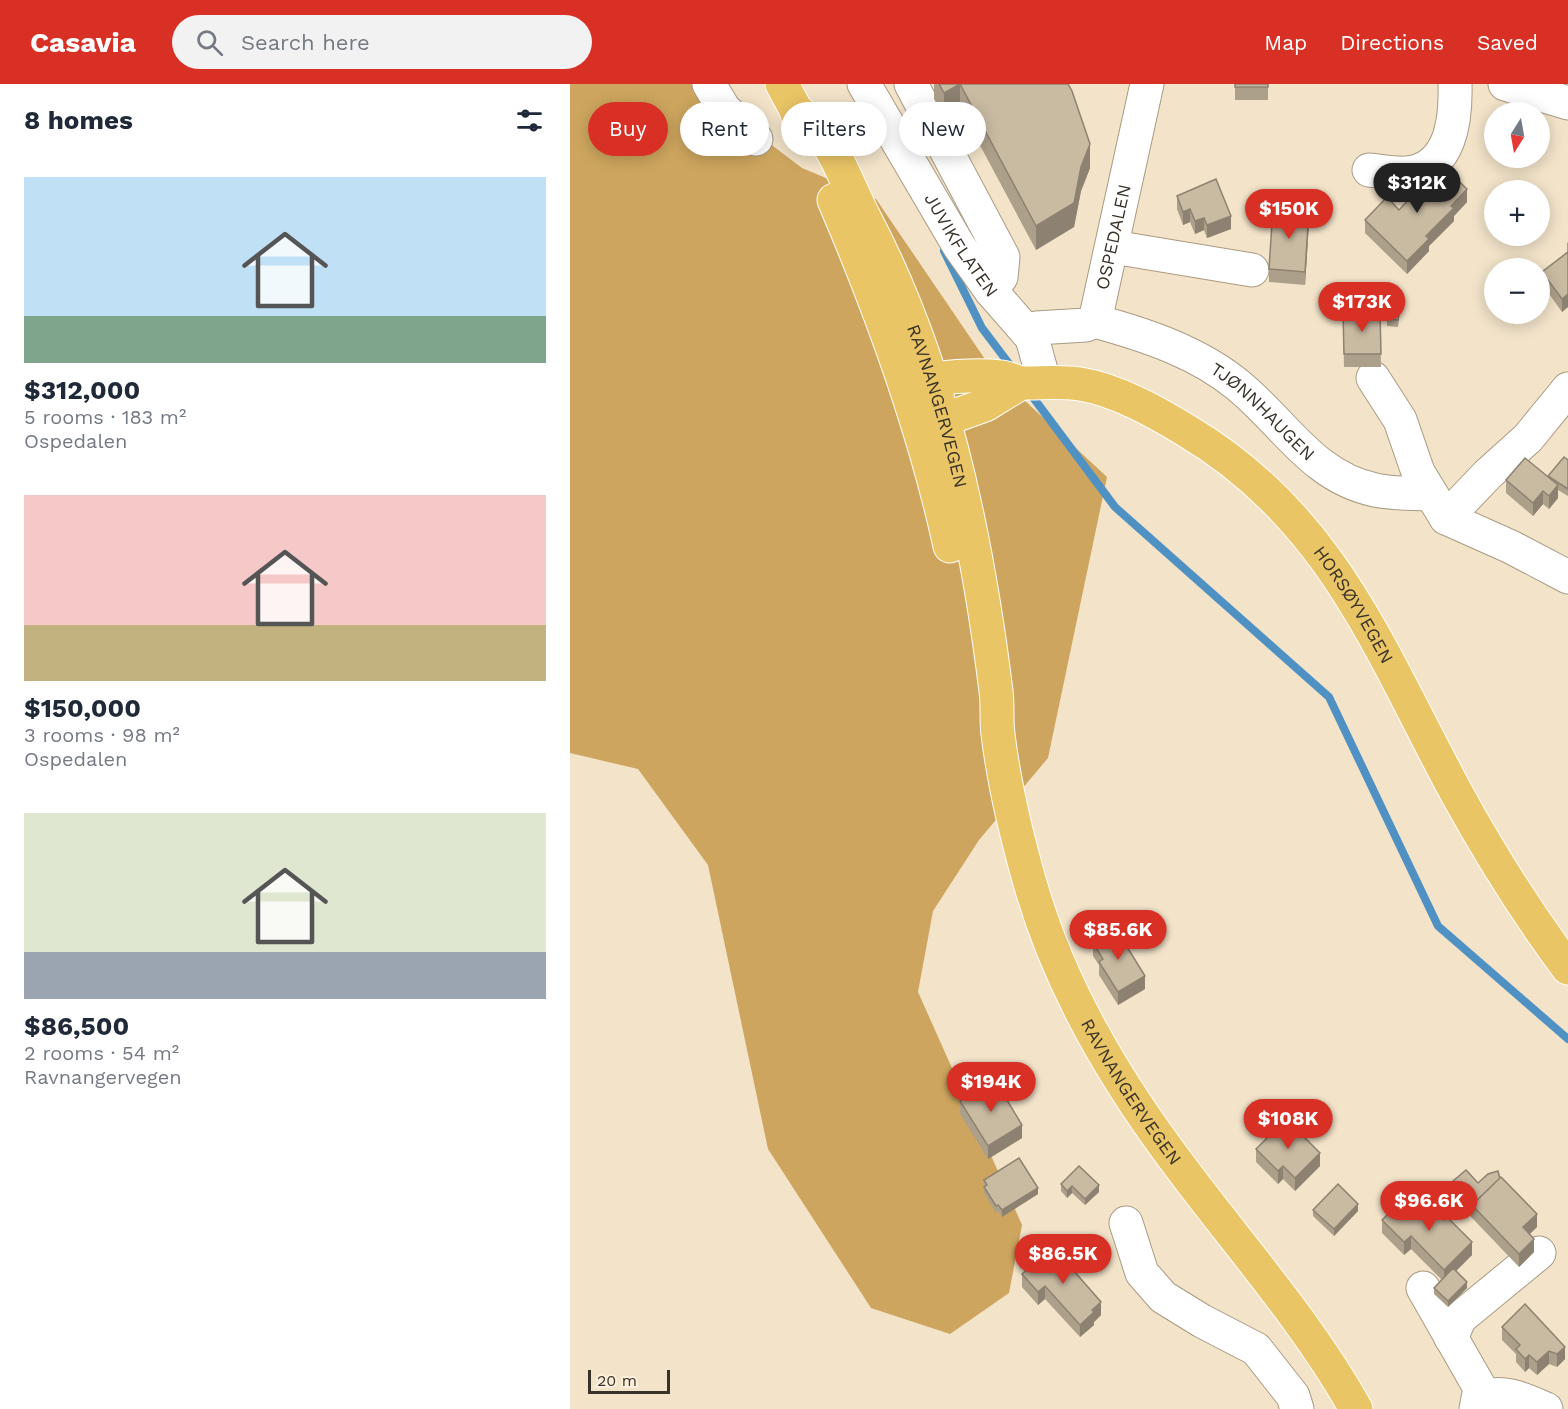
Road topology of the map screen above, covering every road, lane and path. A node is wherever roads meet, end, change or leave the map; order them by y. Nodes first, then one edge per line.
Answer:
1 (709, 84) edge
2 (911, 84) edge
3 (1147, 84) edge
4 (1455, 84) edge
5 (1505, 84) edge
6 (870, 95) edge
7 (789, 97) edge
8 (720, 102) edge
9 (1568, 103) edge
10 (1370, 170) dead end
11 (1113, 247) junction
12 (1252, 270) dead end
13 (992, 291) junction
14 (1095, 321) junction
15 (1032, 338) junction
16 (1373, 378) dead end
17 (932, 379) junction
18 (1033, 382) junction
19 (1568, 389) edge
20 (912, 406) junction
21 (943, 420) junction
22 (1438, 506) junction
23 (1568, 577) edge
24 (997, 731) junction
25 (1568, 968) edge
26 (1126, 1223) dead end
27 (1539, 1253) dead end
28 (1423, 1288) dead end
29 (1451, 1338) junction
30 (1478, 1403) edge
31 (1297, 1409) edge
32 (1356, 1409) edge
33 (1546, 1409) edge

1 - 8 street
2 - 6 street, JUVIKFLATEN
2 - 13 street
3 - 11 street, OSPEDALEN
4 - 10 street
5 - 9 street
6 - 13 street, JUVIKFLATEN
7 - 17 main road, RAVNANGERVEGEN
7 - 20 main road, RAVNANGERVEGEN
11 - 12 street
11 - 14 street, OSPEDALEN
13 - 15 street, JUVIKFLATEN
14 - 15 street
14 - 22 street, TJØNNHAUGEN
15 - 18 street, JUVIKFLATEN
16 - 22 street
17 - 18 main road, HORSØYVEGEN
17 - 20 main road
17 - 21 main road, RAVNANGERVEGEN
18 - 21 main road
18 - 25 main road, HORSØYVEGEN
19 - 22 street
20 - 21 main road
20 - 24 main road, RAVNANGERVEGEN
21 - 24 main road, RAVNANGERVEGEN
22 - 23 street, TJØNNHAUGEN
24 - 32 main road, RAVNANGERVEGEN
26 - 31 street
27 - 29 street
28 - 29 street
29 - 30 street
30 - 33 street

